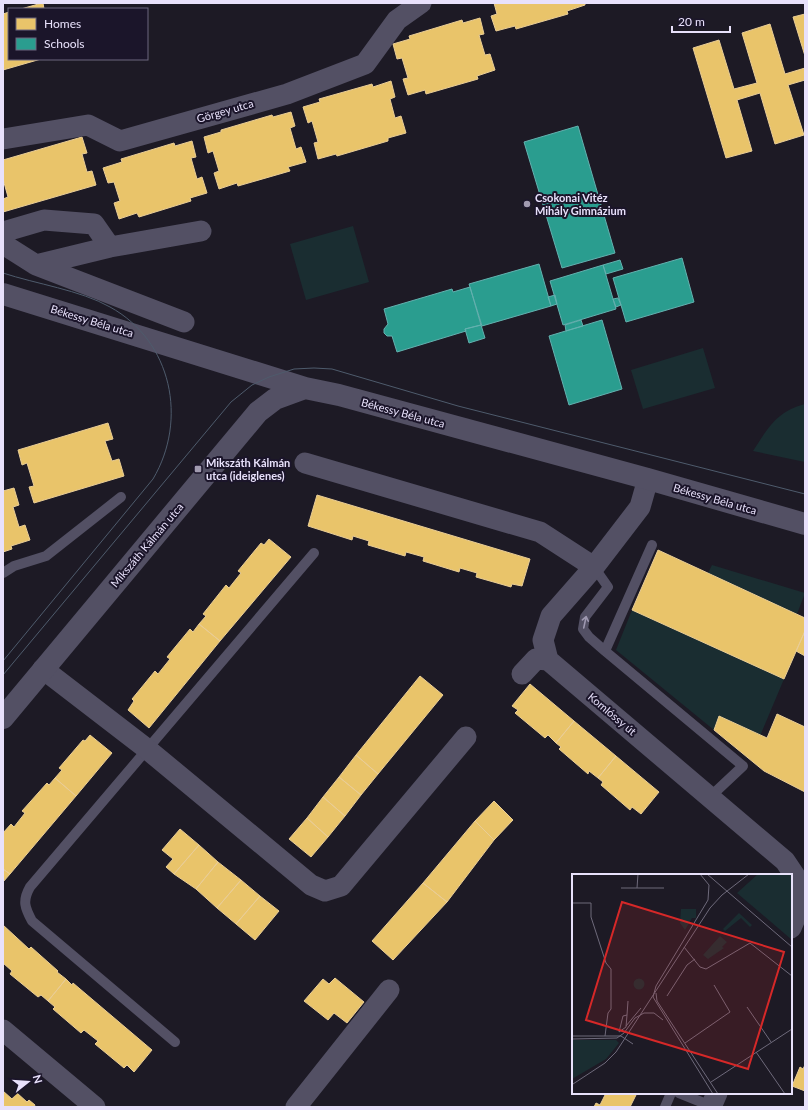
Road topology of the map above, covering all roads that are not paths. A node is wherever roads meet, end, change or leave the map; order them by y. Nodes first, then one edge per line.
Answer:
1 (421, 3) edge
2 (3, 140) edge
3 (202, 231) dead end
4 (3, 232) edge
5 (3, 244) edge
6 (110, 247) junction
7 (36, 265) junction
8 (3, 294) edge
9 (184, 322) dead end
10 (304, 388) junction
11 (305, 463) dead end
12 (648, 479) junction
13 (121, 498) dead end
14 (805, 524) edge
15 (652, 545) dead end
16 (314, 553) dead end
17 (594, 567) junction
18 (3, 573) edge
19 (605, 651) junction
20 (548, 660) junction
21 (43, 669) junction
22 (522, 674) dead end
23 (3, 718) edge
24 (466, 738) dead end
25 (147, 749) junction
26 (710, 797) junction
27 (792, 926) edge
28 (389, 990) dead end
29 (3, 1030) edge
30 (175, 1042) dead end
31 (671, 1094) edge
32 (683, 1094) edge
33 (713, 1102) edge
34 (95, 1107) edge
35 (296, 1107) edge
36 (665, 1107) edge

1 - 2 street, Görgey utca
3 - 6 street
4 - 6 street
5 - 7 street
6 - 7 street
7 - 9 street
8 - 10 street, Békessy Béla utca
10 - 12 street, Békessy Béla utca
10 - 21 street, Mikszáth Kálmán utca
11 - 17 street
12 - 14 street, Békessy Béla utca
12 - 17 street
13 - 18 lane
15 - 19 lane
16 - 25 lane
19 -> 17 lane
17 - 20 street
19 - 26 lane
20 - 22 street
20 - 26 street, Komlóssy út
21 - 23 street, Mikszáth Kálmán utca
21 - 25 street
24 - 25 street
25 - 30 lane
26 - 27 street, Komlóssy út
28 - 35 street
29 - 34 street
31 - 36 lane
32 - 33 lane

